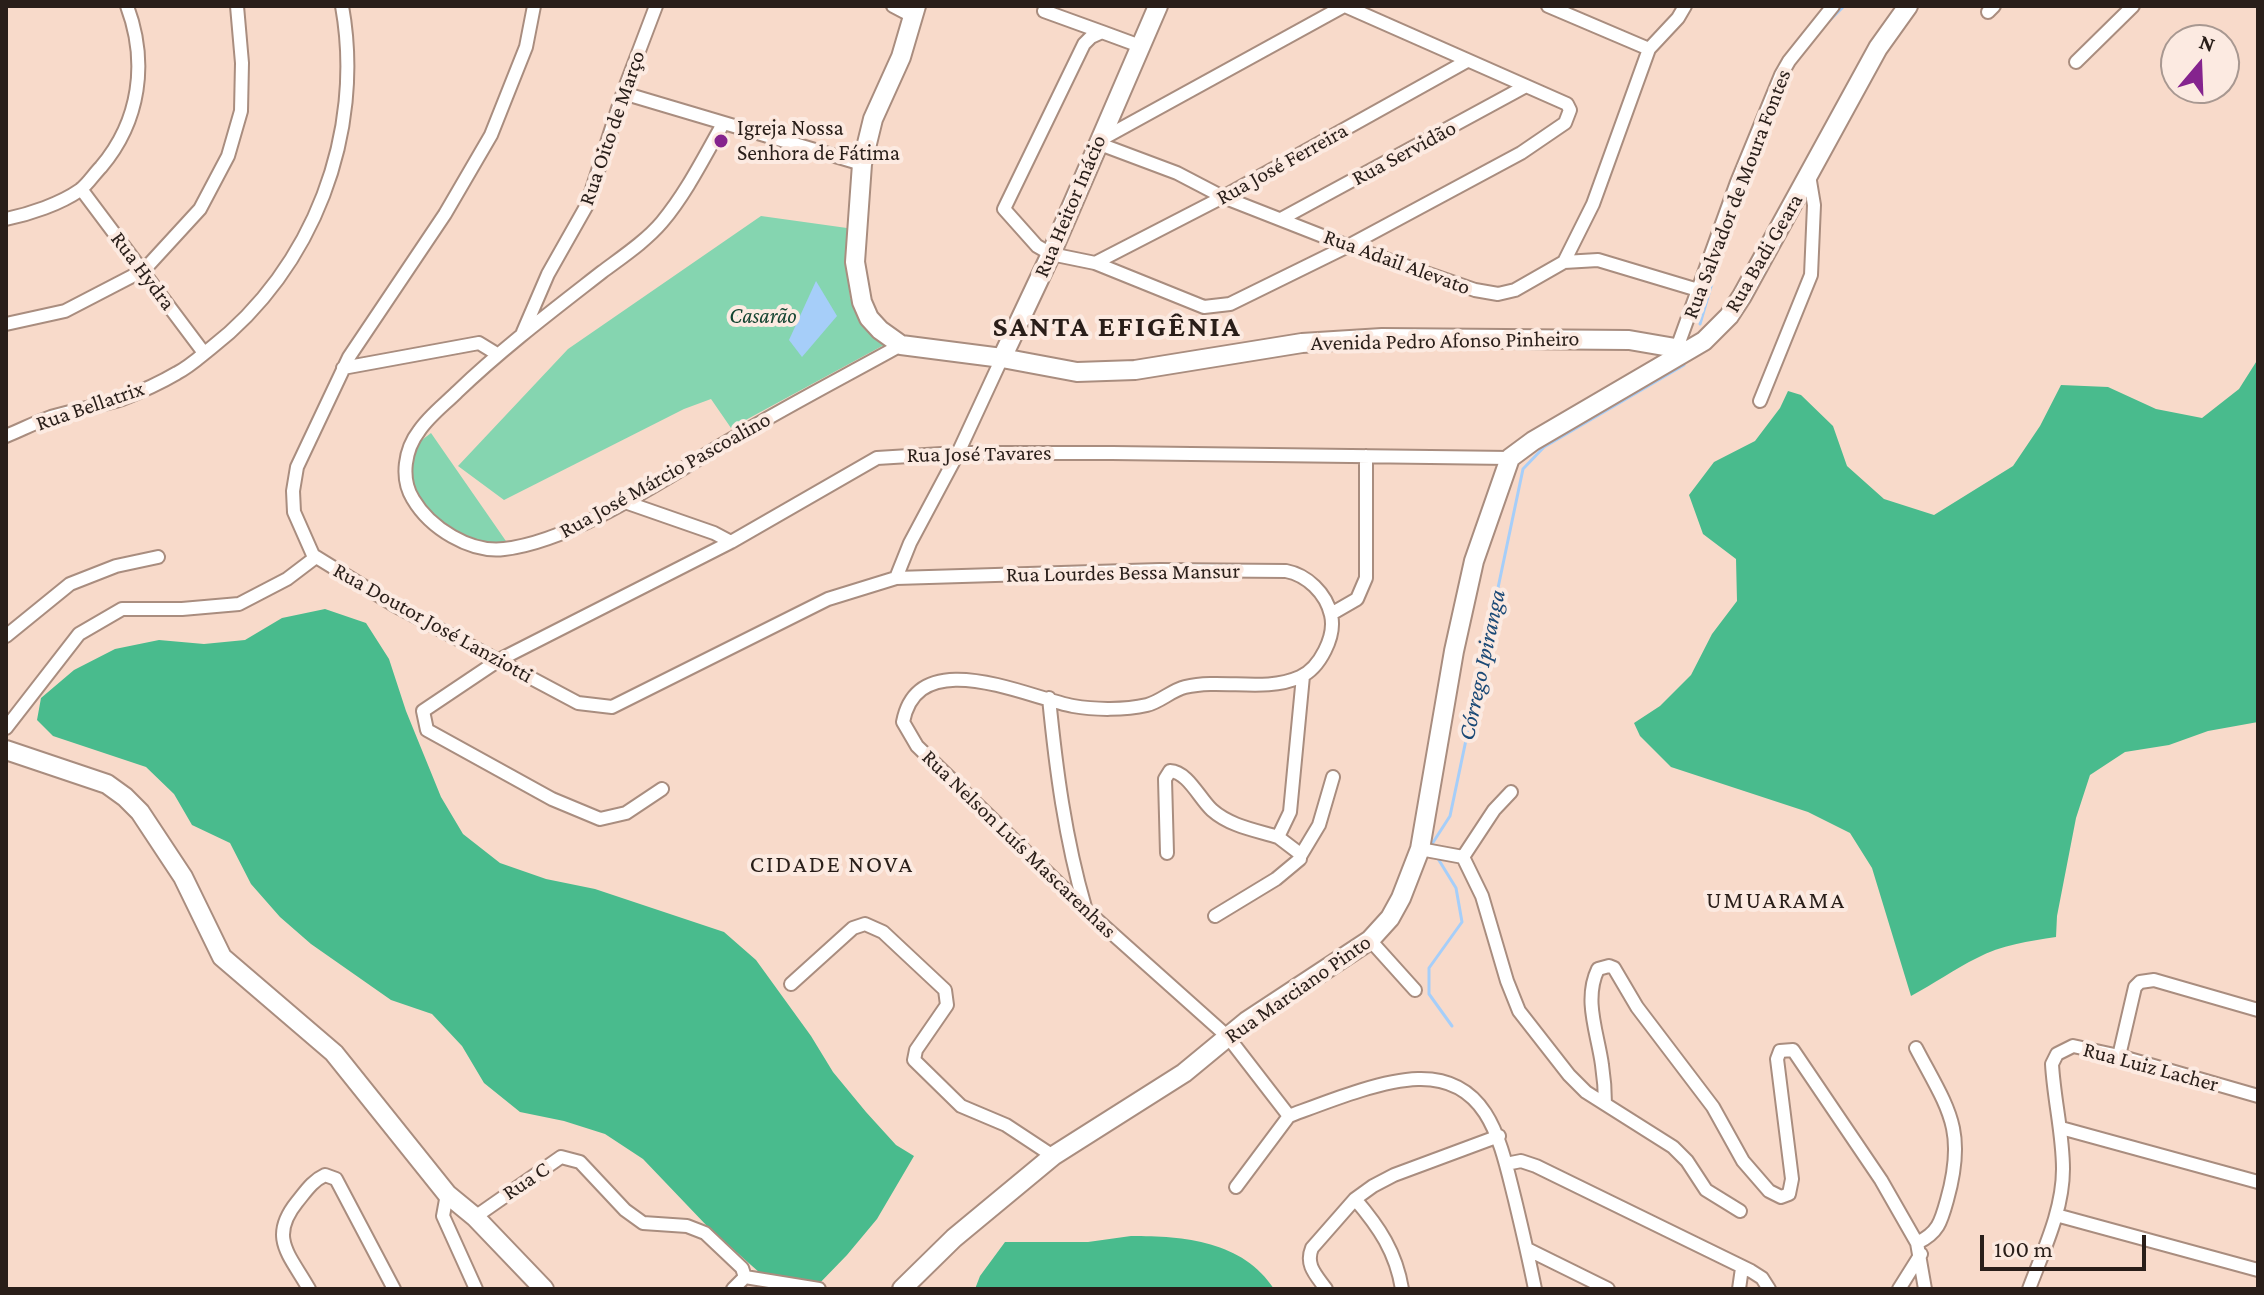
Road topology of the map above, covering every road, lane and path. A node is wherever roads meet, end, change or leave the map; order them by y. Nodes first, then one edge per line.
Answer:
1 (127, 6) edge
2 (237, 6) edge
3 (342, 6) edge
4 (534, 6) edge
5 (656, 6) edge
6 (893, 6) edge
7 (1158, 6) edge
8 (1345, 6) edge
9 (1548, 6) edge
10 (1685, 6) edge
11 (1833, 6) edge
12 (1908, 6) edge
13 (2133, 6) edge
14 (915, 11) edge
15 (1044, 11) dead end
16 (1102, 32) junction
17 (1140, 46) junction
18 (1649, 49) junction
19 (1467, 61) junction
20 (2076, 62) dead end
21 (1526, 86) junction
22 (623, 93) junction
23 (723, 124) junction
24 (1098, 142) junction
25 (862, 164) junction
26 (1809, 174) junction
27 (81, 189) junction
28 (1223, 197) junction
29 (6, 219) edge
30 (1281, 219) junction
31 (1348, 246) junction
32 (1051, 254) junction
33 (1564, 262) junction
34 (1095, 263) junction
35 (144, 270) junction
36 (1698, 290) junction
37 (6, 324) edge
38 (521, 335) junction
39 (901, 345) junction
40 (1682, 349) junction
41 (204, 353) junction
42 (497, 354) junction
43 (1002, 358) junction
44 (343, 368) junction
45 (1760, 401) dead end
46 (6, 436) edge
47 (958, 453) junction
48 (1366, 456) junction
49 (1510, 458) junction
50 (625, 502) junction
51 (731, 542) junction
52 (158, 557) dead end
53 (316, 557) junction
54 (896, 578) junction
55 (1331, 614) junction
56 (6, 636) edge
57 (499, 660) junction
58 (1303, 676) junction
59 (1049, 698) junction
60 (8, 737) edge
61 (1333, 777) dead end
62 (662, 789) dead end
63 (1511, 792) dead end
64 (1278, 837) junction
65 (1423, 850) junction
66 (1167, 853) dead end
67 (1301, 855) junction
68 (1463, 857) junction
69 (1086, 910) junction
70 (1215, 916) dead end
71 (1370, 940) junction
72 (791, 984) dead end
73 (1415, 990) dead end
74 (2258, 1010) edge
75 (1228, 1037) junction
76 (1916, 1048) dead end
77 (2119, 1056) junction
78 (2258, 1096) edge
79 (1605, 1104) junction
80 (1289, 1116) junction
81 (2061, 1128) junction
82 (1499, 1136) junction
83 (1053, 1156) junction
84 (1506, 1164) junction
85 (2258, 1182) edge
86 (1236, 1187) dead end
87 (447, 1194) junction
88 (1355, 1199) junction
89 (1740, 1211) dead end
90 (2056, 1215) junction
91 (475, 1217) junction
92 (1919, 1248) junction
93 (1527, 1249) junction
94 (1742, 1268) junction
95 (2258, 1270) edge
96 (745, 1277) junction
97 (309, 1289) edge
98 (394, 1289) edge
99 (476, 1289) edge
100 (544, 1289) edge
101 (733, 1289) edge
102 (819, 1289) edge
103 (902, 1289) edge
104 (1326, 1289) edge
105 (1402, 1289) edge
106 (1535, 1289) edge
107 (1608, 1289) edge
108 (1739, 1289) edge
109 (1769, 1289) edge
110 (1899, 1289) edge
111 (1925, 1289) edge
112 (2029, 1289) edge

1 - 27 street
2 - 35 street
3 - 41 street, Rua Bellatrix
4 - 44 street, Rua Doutor José Lanziotti
5 - 22 street, Rua Oito de Março
6 - 14 street
7 - 17 street, Rua Heitor Inácio
8 - 19 street
8 - 24 street
9 - 18 street
10 - 18 street
11 - 36 street, Rua Salvador de Moura Fontes
12 - 26 street, Rua Badi Geara
13 - 20 street
14 - 25 street
15 - 16 street
16 - 17 street
16 - 32 street
17 - 24 street, Rua Heitor Inácio
18 - 33 street
19 - 21 street
19 - 28 street, Rua José Ferreira
21 - 30 street, Rua Servidão
21 - 31 street
22 - 23 street
22 - 38 street, Rua Oito de Março
23 - 25 street
23 - 38 street, Rua José Márcio Pascoalino
24 - 28 street, Rua Adail Alevato
24 - 32 street, Rua Heitor Inácio
25 - 39 street
26 - 40 street, Rua Badi Geara
26 - 45 street
27 - 29 street
27 - 35 street, Rua Hydra
28 - 30 street, Rua Adail Alevato
28 - 34 street, Rua José Ferreira
30 - 31 street, Rua Adail Alevato
31 - 33 street, Rua Adail Alevato
31 - 34 street
32 - 34 street
32 - 43 street, Rua Heitor Inácio
33 - 36 street
35 - 37 street
35 - 41 street, Rua Hydra
36 - 40 street, Rua Salvador de Moura Fontes
38 - 42 street, Rua José Márcio Pascoalino
39 - 43 street, Avenida Pedro Afonso Pinheiro
39 - 50 street, Rua José Márcio Pascoalino
40 - 43 street, Avenida Pedro Afonso Pinheiro
40 - 49 street, Rua Badi Geara
41 - 46 street, Rua Bellatrix
42 - 44 street
42 - 50 street, Rua José Márcio Pascoalino
43 - 47 street, Rua Heitor Inácio
44 - 53 street, Rua Doutor José Lanziotti
47 - 48 street, Rua José Tavares
47 - 51 street, Rua José Tavares
47 - 54 street, Rua Heitor Inácio
48 - 49 street, Rua José Tavares
48 - 55 street
49 - 65 street, Rua Marciano Pinto
50 - 51 street
51 - 57 street, Rua José Tavares
52 - 56 street
53 - 57 street, Rua Doutor José Lanziotti
53 - 60 street
54 - 55 street, Rua Lourdes Bessa Mansur
54 - 57 street, Rua Doutor José Lanziotti
55 - 58 street
57 - 62 street, Rua José Tavares
58 - 59 street, Rua Nelson Luís Mascarenhas
58 - 64 street
59 - 69 street
59 - 69 street, Rua Nelson Luís Mascarenhas
60 - 87 street
61 - 67 street
63 - 68 street
64 - 66 street
64 - 67 street
65 - 68 street
65 - 71 street, Rua Marciano Pinto
67 - 70 street
68 - 79 street
69 - 75 street, Rua Nelson Luís Mascarenhas
71 - 73 street
71 - 75 street, Rua Marciano Pinto
72 - 83 street
74 - 77 street
75 - 80 street, Rua Nelson Luís Mascarenhas
75 - 83 street, Rua Marciano Pinto
76 - 92 street
77 - 78 street, Rua Luiz Lacher
77 - 81 street, Rua Luiz Lacher
79 - 89 street
79 - 92 street
80 - 82 street
80 - 86 street
81 - 85 street
81 - 90 street
82 - 84 street
82 - 88 street
83 - 103 street, Rua Marciano Pinto
84 - 93 street
84 - 94 street
87 - 91 street
87 - 99 street
88 - 104 street
88 - 105 street
90 - 95 street
90 - 112 street
91 - 96 street, Rua C
91 - 100 street
92 - 110 street
92 - 111 street
93 - 106 street
93 - 107 street
94 - 108 street
94 - 109 street
96 - 101 street
96 - 102 street
97 - 98 street

